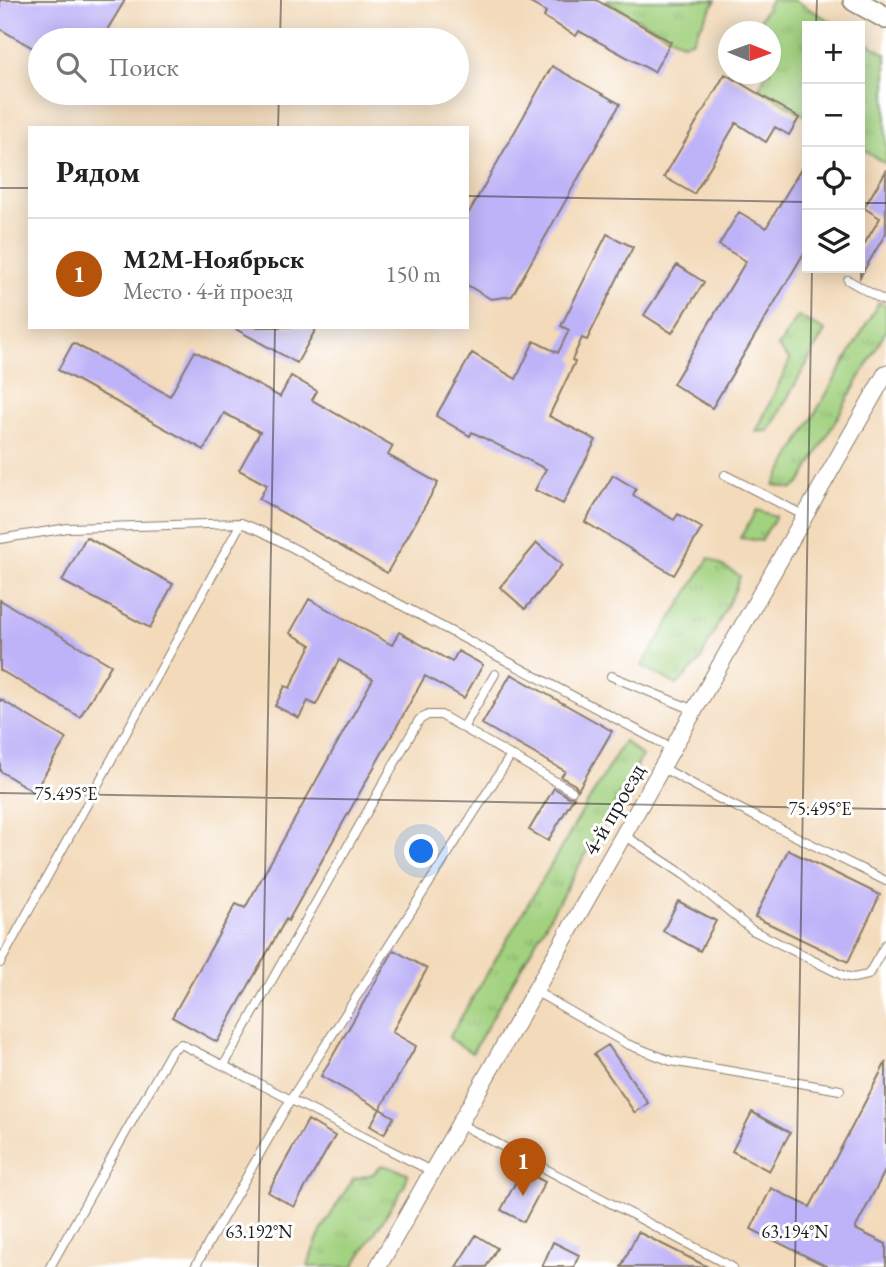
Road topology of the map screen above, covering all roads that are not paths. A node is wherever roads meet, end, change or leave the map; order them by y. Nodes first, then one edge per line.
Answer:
1 (854, 0) edge
2 (886, 18) edge
3 (848, 279) dead end
4 (886, 302) edge
5 (886, 373) edge
6 (724, 475) dead end
7 (805, 516) junction
8 (241, 523) junction
9 (0, 539) edge
10 (495, 674) dead end
11 (611, 676) dead end
12 (694, 710) junction
13 (463, 728) junction
14 (673, 749) junction
15 (511, 755) junction
16 (663, 768) junction
17 (572, 791) dead end
18 (624, 835) junction
19 (886, 881) edge
20 (886, 944) edge
21 (0, 963) edge
22 (535, 991) junction
23 (224, 1065) junction
24 (839, 1090) dead end
25 (291, 1099) junction
26 (460, 1124) junction
27 (433, 1172) junction
28 (50, 1267) edge
29 (195, 1267) edge
30 (378, 1267) edge
31 (733, 1267) edge

1 - 2 street
3 - 4 lane
5 - 7 street, 4-й проезд
6 - 7 lane
7 - 12 street, 4-й проезд
8 - 9 lane
8 - 14 lane
8 - 21 lane
10 - 13 lane
11 - 12 lane
12 - 14 street, 4-й проезд
13 - 15 lane
13 - 23 lane
14 - 16 street, 4-й проезд
15 - 17 lane
15 - 25 lane
16 - 18 street, 4-й проезд
16 - 19 lane
18 - 20 lane
18 - 22 street, 4-й проезд
22 - 24 lane
22 - 26 street, 4-й проезд
23 - 25 lane
23 - 28 lane
25 - 27 lane
25 - 29 lane
26 - 27 street, 4-й проезд
26 - 31 lane
27 - 30 street, 4-й проезд

